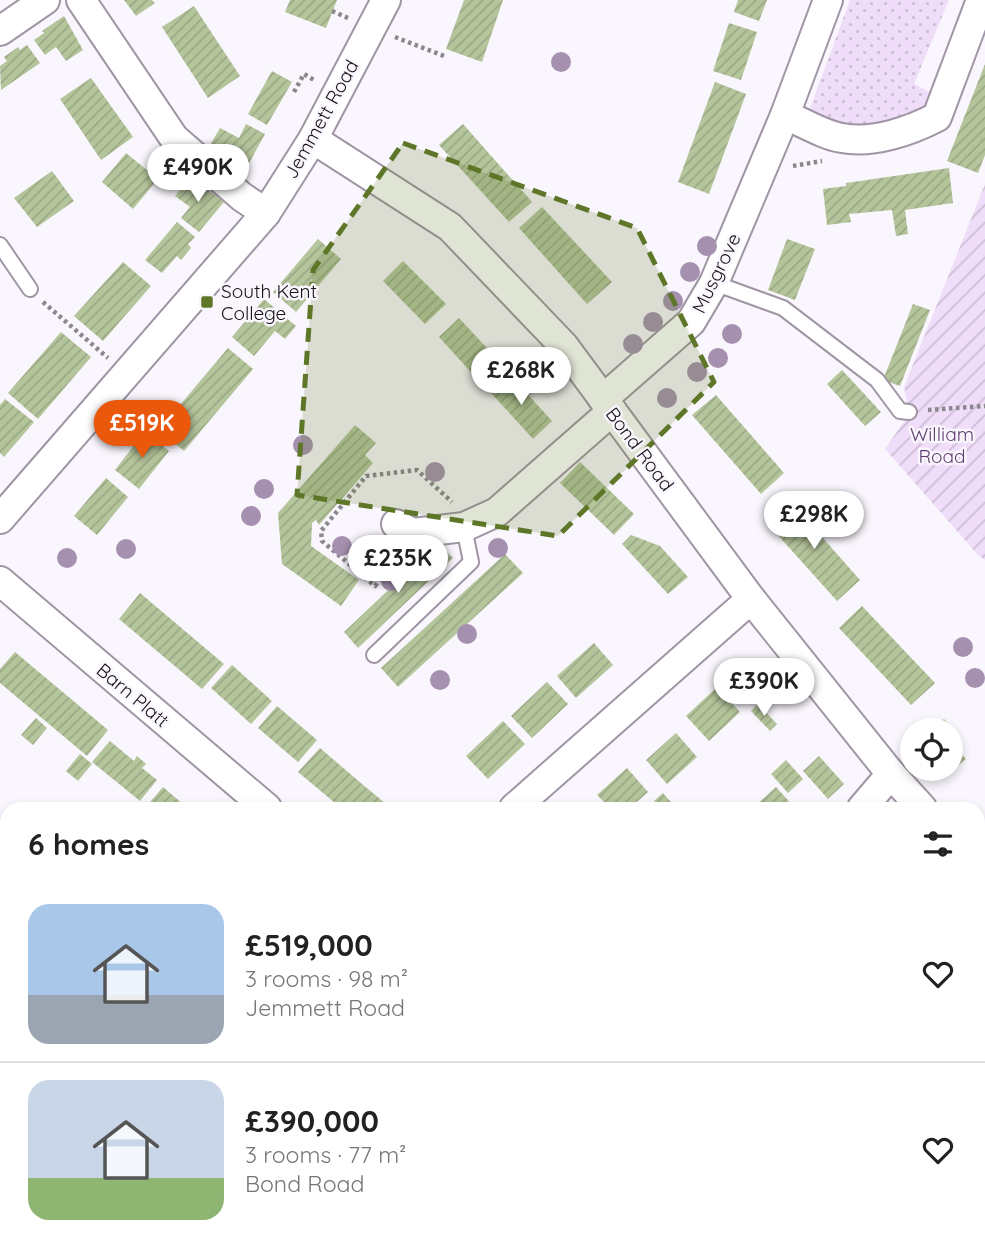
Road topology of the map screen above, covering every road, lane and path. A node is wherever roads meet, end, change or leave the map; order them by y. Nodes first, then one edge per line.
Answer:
1 (45, 0) edge
2 (81, 0) edge
3 (386, 0) edge
4 (828, 0) edge
5 (981, 0) edge
6 (332, 11) dead end
7 (362, 23) junction
8 (0, 31) edge
9 (444, 56) dead end
10 (318, 82) dead end
11 (294, 92) dead end
12 (785, 115) junction
13 (313, 139) junction
14 (266, 214) junction
15 (0, 244) edge
16 (714, 283) junction
17 (30, 289) joint
18 (127, 375) junction
19 (608, 405) junction
20 (985, 406) edge
21 (909, 412) joint
22 (0, 519) edge
23 (396, 524) dead end
24 (464, 527) junction
25 (0, 581) edge
26 (751, 599) junction
27 (374, 655) dead end
28 (891, 774) junction
29 (260, 802) edge
30 (521, 802) edge
31 (867, 802) edge
32 (917, 802) edge

1 - 8 street
2 - 14 street
3 - 7 street, Jemmett Road
4 - 12 street, Musgrove
5 - 12 street
6 - 7 path
7 - 9 path
7 - 13 street, Jemmett Road
10 - 11 path
12 - 16 street, Musgrove
13 - 14 street, Jemmett Road
13 - 19 street, Bond Road
14 - 18 street, Jemmett Road
15 - 17 lane
16 - 19 street, Musgrove
16 - 21 lane
17 - 18 path
18 - 22 street, Jemmett Road
19 - 24 street, Musgrove
19 - 26 street, Bond Road
20 - 21 path
23 - 24 street, Musgrove
24 - 27 lane
25 - 29 street, Barn Platt
26 - 28 street, Bond Road
26 - 30 street
28 - 31 street
28 - 32 street, Bond Road

